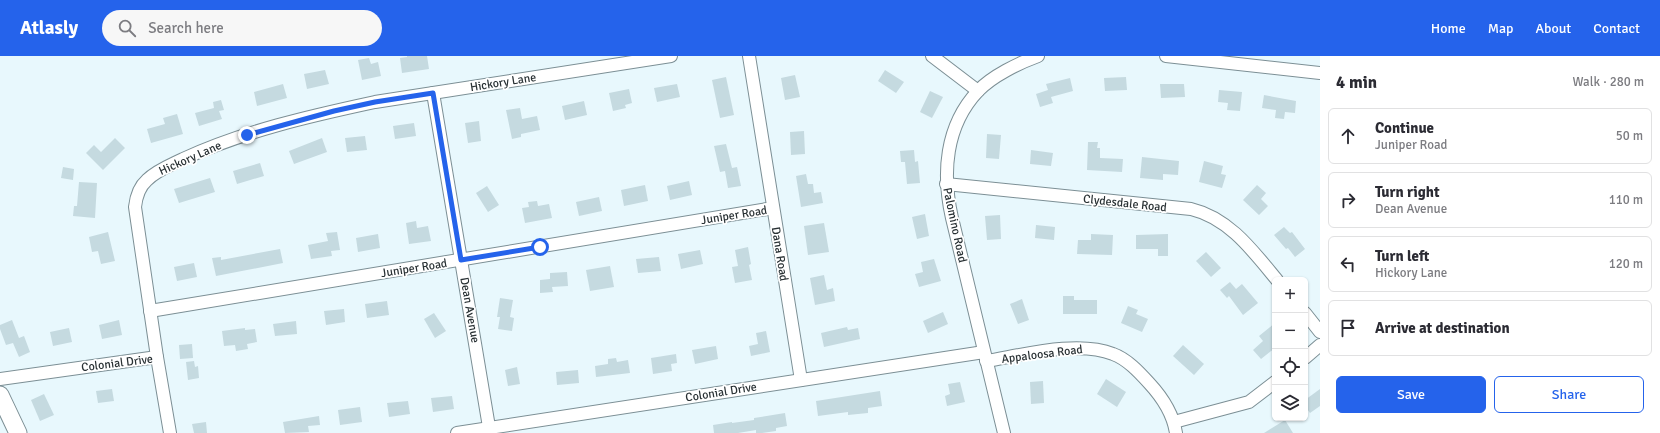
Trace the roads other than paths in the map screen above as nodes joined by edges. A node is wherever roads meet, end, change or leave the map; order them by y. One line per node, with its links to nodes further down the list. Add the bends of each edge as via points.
1 (671, 56): 8 (street, Hickory Lane)
2 (749, 56): 10 (street, Dana Road)
3 (932, 56): 7 (street)
4 (1038, 56): 7 (street, Palomino Road, via 1005,72)
5 (1166, 56): 6 (street)
6 (1320, 73)
7 (978, 91): 9 (street, Palomino Road, via 963,112 952,135)
8 (433, 93): 11 (street, Dean Avenue); 13 (street, Hickory Lane, via 375,102 294,121 197,153 154,174 140,189 135,207)
9 (946, 184): 12 (street, Clydesdale Road, via 1204,212 1236,234); 18 (street, Palomino Road)
10 (773, 208): 11 (street, Juniper Road); 21 (street, Dana Road)
11 (461, 260): 13 (street, Juniper Road); 25 (street, Dean Avenue)
12 (1274, 277)
13 (150, 311): 19 (street, Hickory Lane)
14 (1308, 318): 15 (street)
15 (1320, 332)
16 (1320, 345): 17 (street)
17 (1308, 355)
18 (985, 356): 21 (street, Colonial Drive); 24 (street, Appaloosa Road, via 1067,348 1100,350 1114,354 1134,368 1156,390); 29 (street, Palomino Road)
19 (158, 357): 20 (street, Colonial Drive); 27 (street, Colonial Drive)
20 (0, 379)
21 (801, 380): 25 (street, Colonial Drive)
22 (1272, 384): 24 (street, via 1249,402)
23 (0, 395): 26 (street)
24 (1175, 427)
25 (490, 431): 28 (street, Colonial Drive)
26 (18, 433)
27 (170, 433)
28 (457, 433)
29 (1004, 433)

